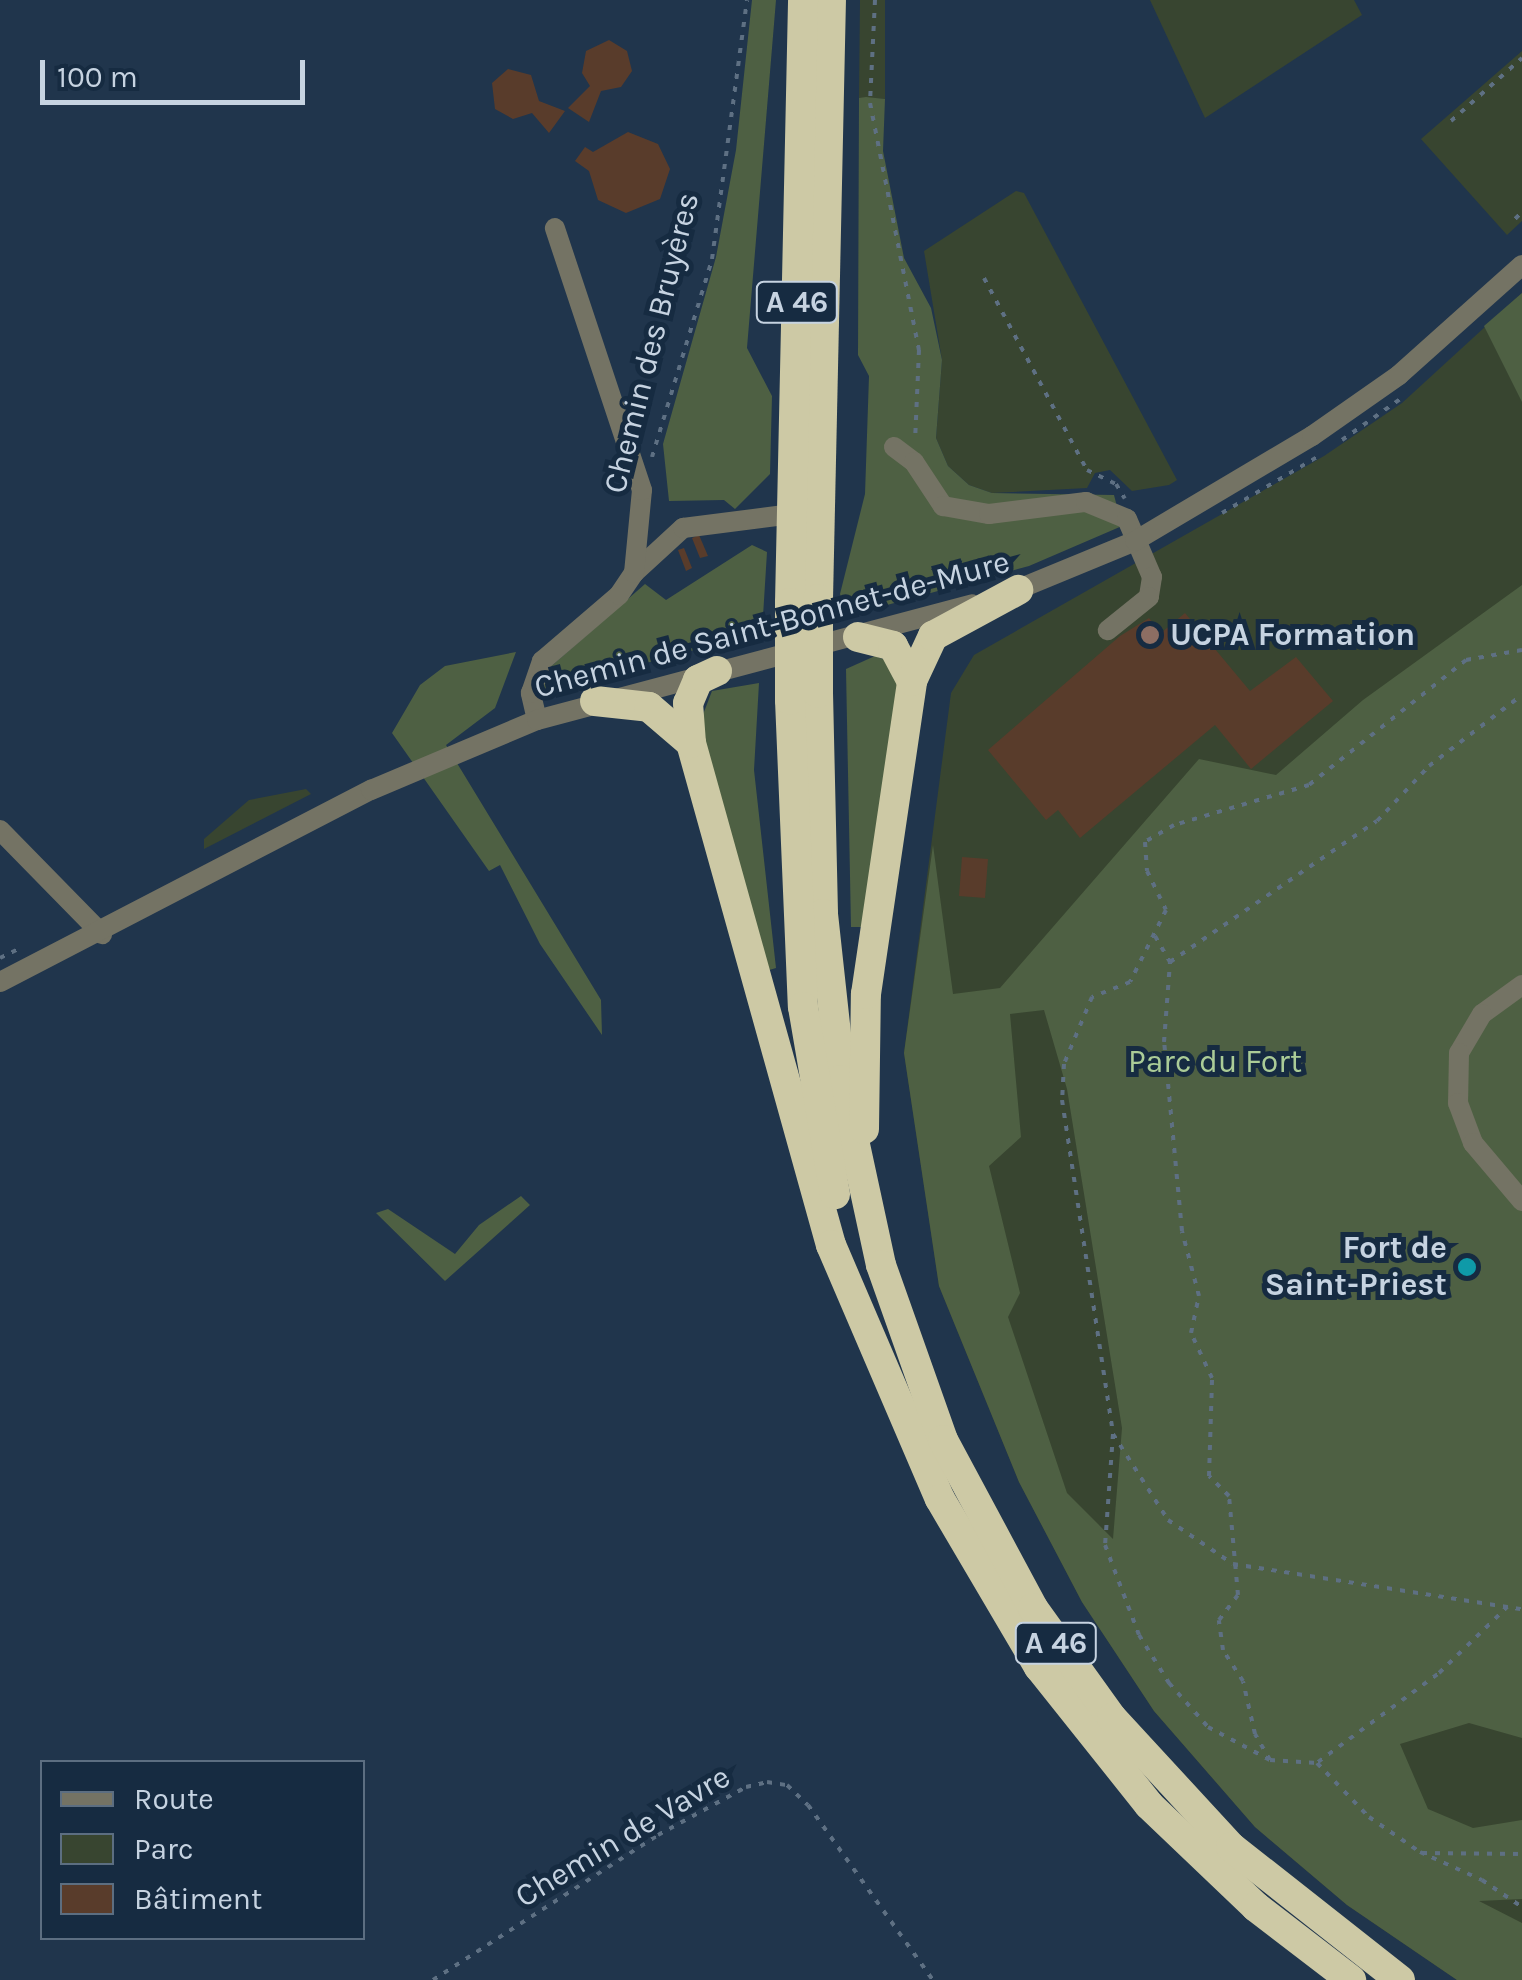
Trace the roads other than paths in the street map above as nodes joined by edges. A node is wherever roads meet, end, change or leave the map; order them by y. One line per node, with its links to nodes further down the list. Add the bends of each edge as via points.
1 (804, 0): 6 (highway, A 46)
2 (831, 0): 10 (highway, A 46)
3 (555, 228): 8 (street, Chemin des Bruyères, via 642,490)
4 (1522, 265): 7 (street, Chemin de Saint-Bonnet-de-Mure, via 1353,409)
5 (894, 447): 7 (street, via 914,462 944,506 966,512 1086,502 1127,519)
6 (792, 514): 8 (street, via 684,528); 10 (highway, A 46)
7 (1135, 541): 9 (street, Chemin de Saint-Bonnet-de-Mure); 11 (street, via 1152,577 1149,597)
8 (634, 573): 17 (street, via 619,595 542,661 531,694)
9 (1018, 590): 12 (street, Chemin de Saint-Bonnet-de-Mure); 14 (highway, via 933,636)
10 (804, 601): 15 (highway, A 46, bridge)
11 (1108, 630)
12 (858, 638): 13 (street, Chemin de Saint-Bonnet-de-Mure); 14 (highway, via 893,646)
13 (717, 671): 16 (street, Chemin de Saint-Bonnet-de-Mure); 18 (highway, via 698,680 688,703)
14 (912, 680): 23 (highway, via 866,994)
15 (804, 696): 23 (highway, A 46, via 829,986); 25 (highway, A 46, via 795,917 815,1090 856,1281)
16 (596, 701): 17 (street, Chemin de Saint-Bonnet-de-Mure); 18 (highway, via 649,707)
17 (538, 720): 20 (street, Chemin de Saint-Bonnet-de-Mure, via 371,790)
18 (690, 743): 25 (highway, via 831,1246)
19 (0, 830): 20 (street)
20 (102, 934): 21 (street, Chemin de Saint-Bonnet-de-Mure)
21 (0, 982)
22 (1522, 985): 24 (street, via 1482,1014 1458,1053 1458,1104 1473,1143)
23 (866, 1201): 27 (highway, A 46, via 901,1329 942,1440 1003,1558 1065,1656 1170,1786 1230,1846)
24 (1522, 1201)
25 (911, 1436): 26 (highway, A 46, via 997,1602 1100,1746 1209,1866)
26 (1351, 1980)
27 (1400, 1980)

